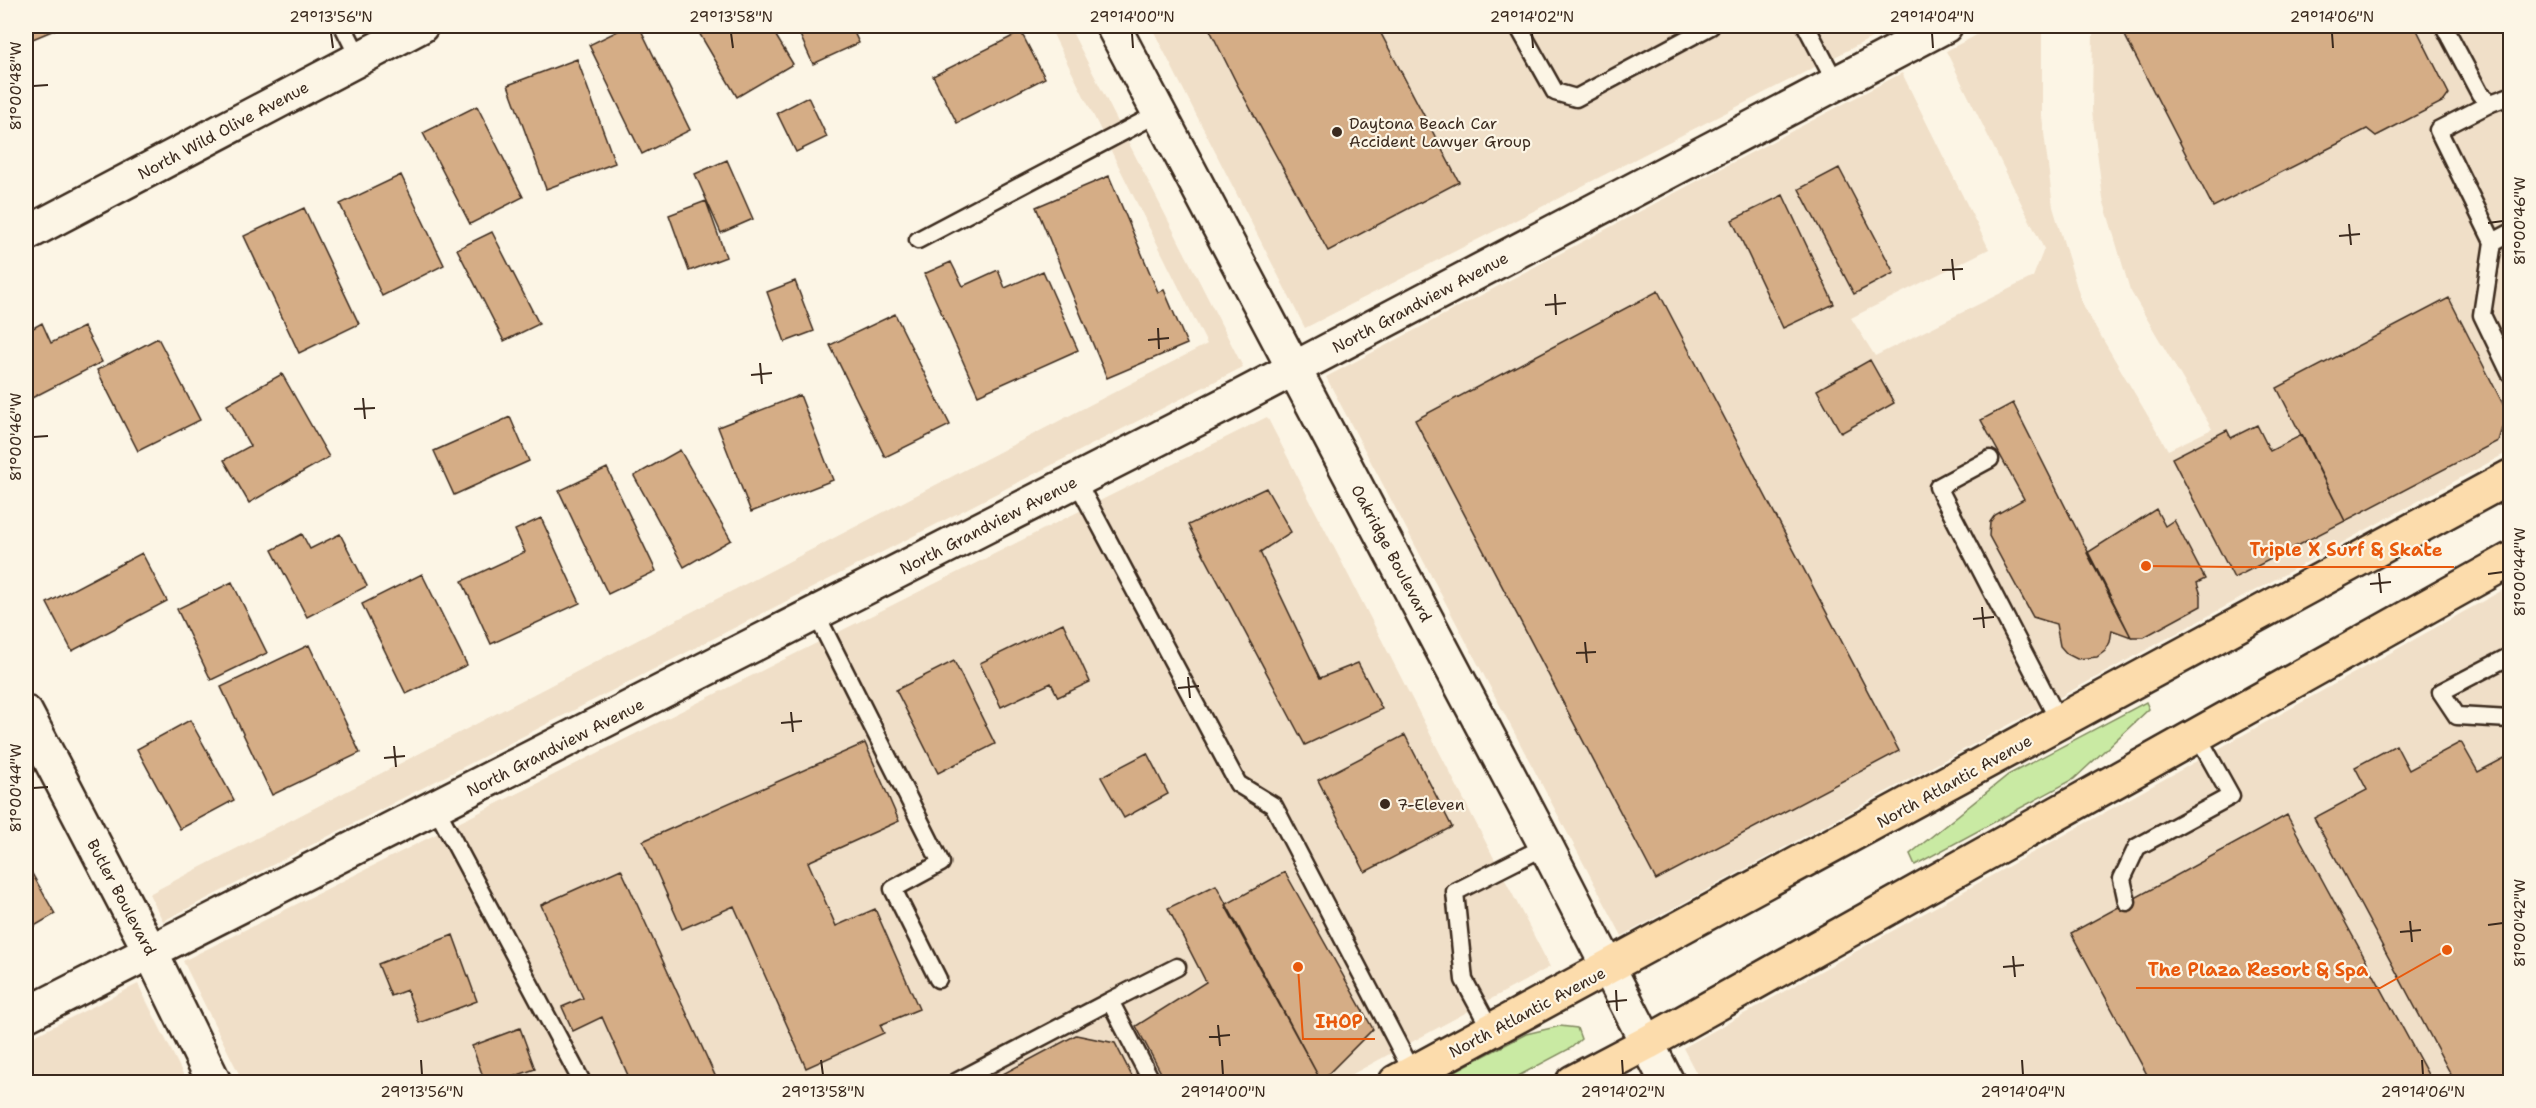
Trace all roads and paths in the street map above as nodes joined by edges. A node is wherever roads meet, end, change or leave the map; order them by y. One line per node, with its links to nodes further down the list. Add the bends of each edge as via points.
1 (343, 26): 9 (lane)
2 (421, 26): 9 (street, North Wild Olive Avenue)
3 (1113, 26): 13 (street, Oakridge Boulevard)
4 (1518, 26): 5 (lane, via 1555,92 1576,98)
5 (1711, 26)
6 (1806, 26): 10 (lane)
7 (1945, 26): 10 (street, North Grandview Avenue)
8 (2444, 26): 12 (lane, via 2480,94)
9 (359, 58): 15 (street, North Wild Olive Avenue)
10 (1836, 83): 18 (street, North Grandview Avenue)
11 (2511, 96): 12 (lane)
12 (2491, 103): 17 (lane, via 2438,130)
13 (1159, 112): 16 (lane); 18 (street, Oakridge Boulevard)
14 (2511, 233): 17 (lane)
15 (26, 234)
16 (918, 240)
17 (2493, 242): 19 (lane, via 2482,315)
18 (1294, 369): 22 (street, North Grandview Avenue); 31 (street, Oakridge Boulevard)
19 (2511, 373)
20 (1990, 459): 28 (lane, via 1938,487)
21 (2511, 477): 28 (main road, North Atlantic Avenue)
22 (1076, 480): 24 (street, North Grandview Avenue); 41 (lane, via 1238,784 1274,806)
23 (2511, 560): 29 (main road)
24 (816, 614): 30 (street, North Grandview Avenue); 36 (lane, via 941,863 893,889)
25 (2511, 656): 27 (lane, via 2441,692 2457,716)
26 (26, 713): 33 (street, Butler Boulevard)
27 (2511, 719)
28 (2060, 723): 35 (main road, North Atlantic Avenue)
29 (2197, 735): 32 (lane, via 2234,801 2137,847 2122,879); 40 (main road)
30 (436, 808): 33 (street, North Grandview Avenue); 43 (lane)
31 (1546, 846): 35 (street, Oakridge Boulevard); 39 (lane, via 1455,892 1464,980)
32 (2127, 902)
33 (151, 953): 38 (street, North Grandview Avenue); 42 (street, Butler Boulevard)
34 (1177, 967): 37 (lane)
35 (1607, 969): 39 (main road, North Atlantic Avenue); 40 (street, Oakridge Boulevard)
36 (938, 979)
37 (1110, 1001): 44 (lane); 45 (lane)
38 (26, 1015)
39 (1492, 1032): 41 (main road, North Atlantic Avenue)
40 (1647, 1043): 46 (main road); 47 (street, Oakridge Boulevard)
41 (1405, 1078)
42 (214, 1083)
43 (582, 1083)
44 (956, 1083)
45 (1152, 1083)
46 (1573, 1083)
47 (1667, 1083)

